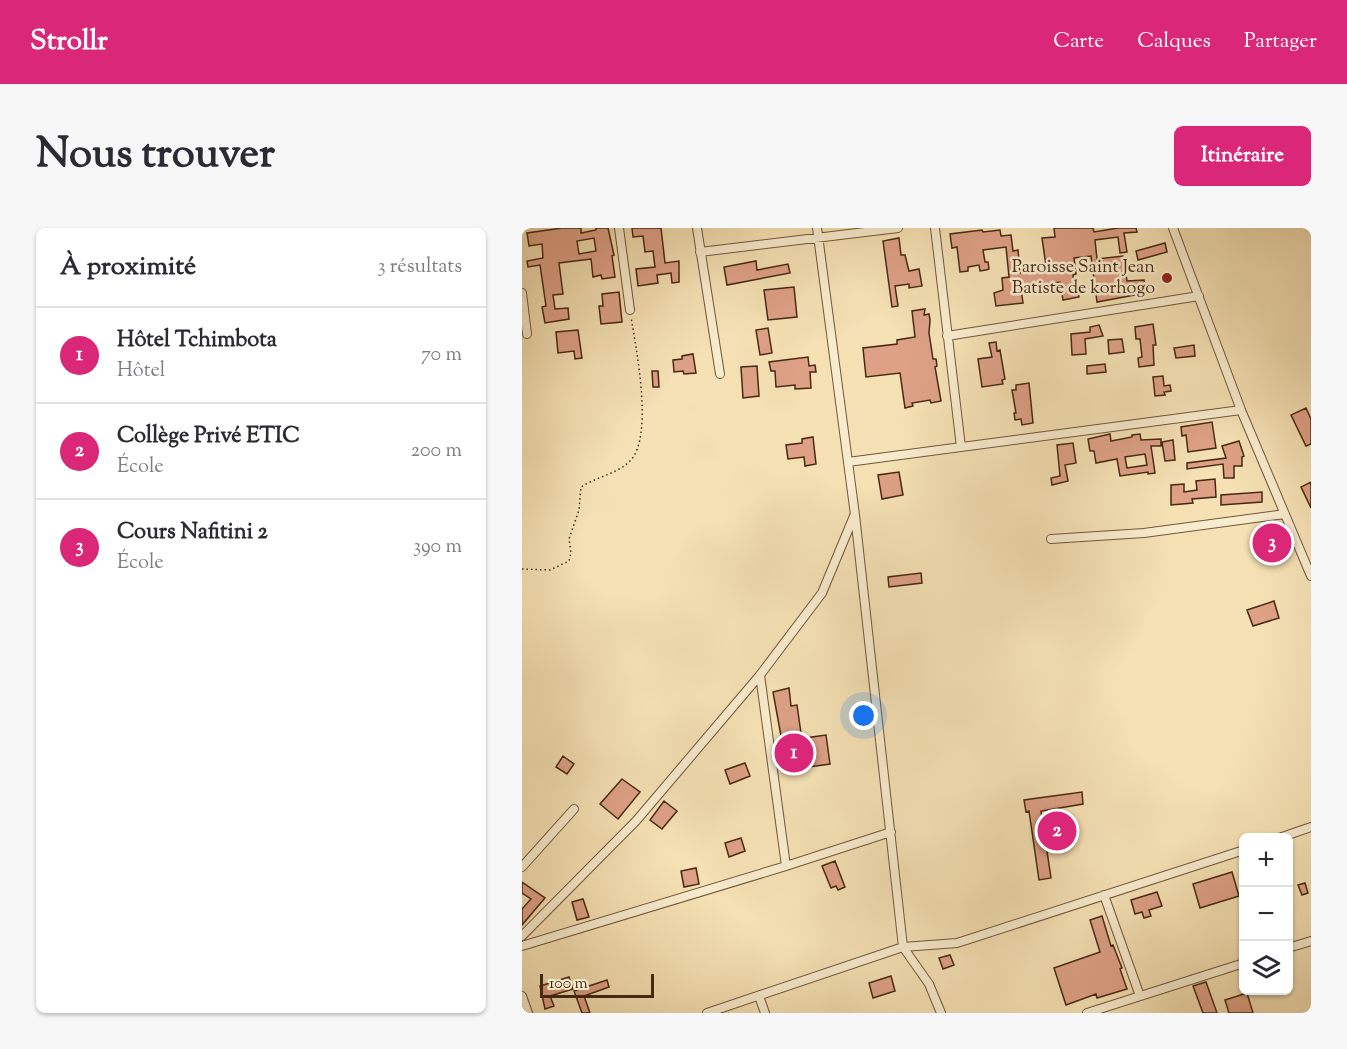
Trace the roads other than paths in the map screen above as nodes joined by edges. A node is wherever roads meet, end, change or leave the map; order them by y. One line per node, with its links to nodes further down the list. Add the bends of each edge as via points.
1 (619, 228): 11 (street)
2 (697, 228): 8 (street)
3 (817, 228): 7 (street)
4 (898, 228): 7 (street)
5 (935, 228): 13 (street)
6 (1173, 228): 10 (street)
7 (819, 238): 8 (street); 17 (street)
8 (700, 252): 14 (street)
9 (522, 293): 12 (street)
10 (1199, 296): 13 (street); 15 (street)
11 (630, 310)
12 (527, 334)
13 (947, 336): 16 (street)
14 (720, 374)
15 (1241, 410): 16 (street); 18 (street)
16 (961, 447): 17 (street)
17 (848, 462): 19 (street)
18 (1285, 514): 20 (street, via 1144,533); 21 (street)
19 (855, 515): 22 (street, via 822,593); 25 (street)
20 (1051, 539)
21 (1311, 576)
22 (760, 675): 28 (street); 31 (street, via 636,821)
23 (574, 809): 29 (street)
24 (1311, 827): 26 (street)
25 (891, 832): 28 (street); 35 (street)
26 (1292, 833)
27 (1239, 852): 30 (street)
28 (786, 866): 33 (street)
29 (522, 867)
30 (1104, 895): 35 (street, via 957,943); 39 (street)
31 (522, 936)
32 (1311, 940): 34 (street)
33 (522, 946)
34 (1293, 946)
35 (903, 947): 38 (street); 43 (street, via 929,984)
36 (1239, 965): 39 (street)
37 (522, 996): 40 (street)
38 (759, 996): 41 (street); 42 (street)
39 (1140, 996): 44 (street)
40 (528, 1013)
41 (707, 1013)
42 (765, 1013)
43 (941, 1013)
44 (1087, 1013)

